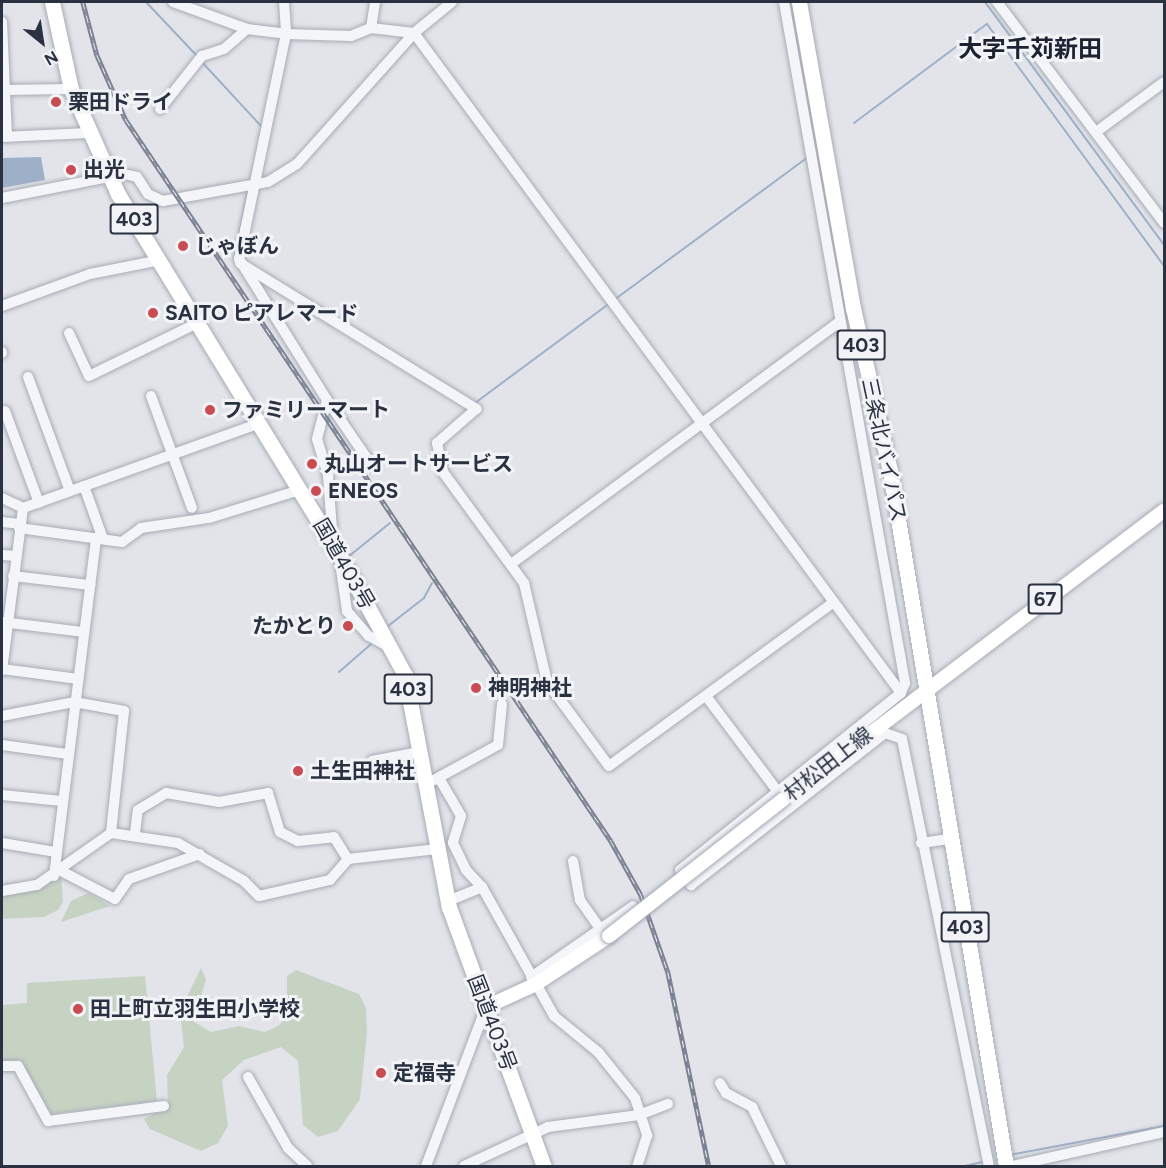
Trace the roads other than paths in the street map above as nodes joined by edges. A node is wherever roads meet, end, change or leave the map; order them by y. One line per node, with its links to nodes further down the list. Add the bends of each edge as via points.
1 (52, 2): 15 (highway, 国道403号 / 403)
2 (173, 2): 11 (street)
3 (284, 2): 13 (street)
4 (375, 2): 10 (street)
5 (452, 2): 12 (street)
6 (784, 2): 29 (street, via 816,157)
7 (799, 2): 61 (highway, 三条北バイパス / 403)
8 (997, 2): 18 (street)
9 (2, 22): 16 (street)
10 (371, 28): 12 (street); 13 (street, via 351,36)
11 (248, 29): 13 (street); 17 (street, via 224,49 202,56)
12 (414, 33): 22 (street, via 297,164); 35 (street)
13 (286, 34): 22 (street)
14 (1164, 82): 18 (street)
15 (71, 89): 16 (street); 19 (highway, 国道403号 / 403)
16 (4, 90): 20 (street)
17 (159, 109)
18 (1096, 132): 24 (street)
19 (89, 133): 20 (street); 21 (highway, 国道403号 / 403)
20 (4, 137)
21 (109, 177): 22 (street, via 132,174 148,194 163,201); 23 (street); 25 (highway, 国道403号 / 403)
22 (254, 186): 26 (street)
23 (2, 198)
24 (1164, 223)
25 (161, 260): 27 (street, via 90,274); 28 (highway, 国道403号 / 403)
26 (240, 263): 33 (street); 53 (street, via 476,409 437,443 436,452 443,472)
27 (2, 306)
28 (199, 321): 30 (street, via 89,376); 36 (highway, 国道403号 / 403)
29 (839, 322): 35 (street); 62 (street, via 904,683)
30 (69, 333)
31 (28, 377): 41 (street)
32 (151, 396): 37 (street)
33 (327, 400): 38 (street); 50 (street, via 317,439 328,476)
34 (5, 411): 43 (street)
35 (701, 422): 53 (street); 56 (street)
36 (260, 423): 37 (street); 40 (highway, 国道403号 / 403)
37 (173, 454): 39 (street); 45 (street)
38 (373, 467)
39 (84, 486): 41 (street); 49 (street)
40 (300, 490): 49 (street, via 209,518 141,528 122,542); 50 (highway, 国道403号 / 403)
41 (70, 491): 43 (street)
42 (2, 498): 44 (street)
43 (39, 503): 44 (street)
44 (22, 508): 48 (street)
45 (192, 508)
46 (1164, 511): 61 (main road, 村松田上線 / 67)
47 (2, 522): 48 (street)
48 (20, 526): 49 (street); 52 (street)
49 (99, 538): 55 (street)
50 (336, 550): 68 (highway, 国道403号 / 403, via 405,675)
51 (2, 555): 52 (street)
52 (16, 556): 54 (street)
53 (512, 564): 63 (street, via 531,602 531,628 547,682 609,766)
54 (13, 576): 55 (street); 57 (street)
55 (90, 585): 58 (street)
56 (834, 602): 62 (street); 63 (street)
57 (4, 622): 58 (street); 59 (street)
58 (84, 632): 60 (street)
59 (2, 670): 60 (street)
60 (78, 679): 64 (street)
61 (927, 687): 73 (main road, 村松田上線 / 67); 77 (highway, 403)
62 (901, 693): 73 (street)
63 (706, 696): 73 (street)
64 (74, 702): 66 (street); 69 (street); 75 (street, via 124,711)
65 (502, 704): 71 (street, via 498,745)
66 (2, 716)
67 (2, 745): 69 (street)
68 (419, 752): 70 (street); 71 (highway, 国道403号 / 403)
69 (68, 754): 74 (street)
70 (372, 761)
71 (433, 781): 80 (highway, 国道403号 / 403); 86 (street, via 461,816 453,843 466,870)
72 (2, 795): 74 (street)
73 (781, 796): 79 (street, via 680,870 691,885 885,732 902,739 905,748); 90 (main road, 村松田上線 / 67, bridge)
74 (62, 801): 81 (street)
75 (111, 833): 76 (street); 85 (street)
76 (135, 833): 82 (street); 83 (street, via 138,810 166,793 219,802 268,793 280,832 298,841 334,837)
77 (951, 839): 79 (street); 108 (highway, 403)
78 (2, 843): 81 (street)
79 (921, 843): 107 (street)
80 (437, 849): 83 (street); 88 (highway, 国道403号 / 403)
81 (56, 852): 85 (street)
82 (200, 854): 83 (street, via 259,896 330,880); 85 (street, via 140,873 115,899)
83 (348, 859)
84 (573, 861): 90 (street, via 580,900)
85 (58, 874): 87 (street, via 36,885)
86 (482, 887): 88 (street); 91 (street)
87 (2, 891)
88 (448, 901): 92 (highway, 国道403号 / 403)
89 (633, 906): 90 (street)
90 (605, 933): 91 (main road, 村松田上線 / 67)
91 (533, 980): 92 (main road, 村松田上線 / 67); 98 (street, via 554,1016 588,1042 630,1088)
92 (486, 1007): 99 (highway, 国道403号 / 403); 102 (street)
93 (2, 1066): 97 (street, via 18,1066 48,1120)
94 (248, 1077): 101 (street, via 288,1148)
95 (720, 1083): 106 (street, via 726,1093 752,1107)
96 (668, 1104): 98 (street)
97 (164, 1106)
98 (639, 1115): 99 (street); 105 (street, via 647,1136)
99 (532, 1132): 103 (street); 104 (highway, 国道403号 / 403)
100 (1164, 1132): 109 (street)
101 (307, 1167)
102 (426, 1167)
103 (464, 1167)
104 (544, 1167)
105 (637, 1167)
106 (781, 1167)
107 (989, 1167)
108 (1006, 1167)
109 (1012, 1167)

